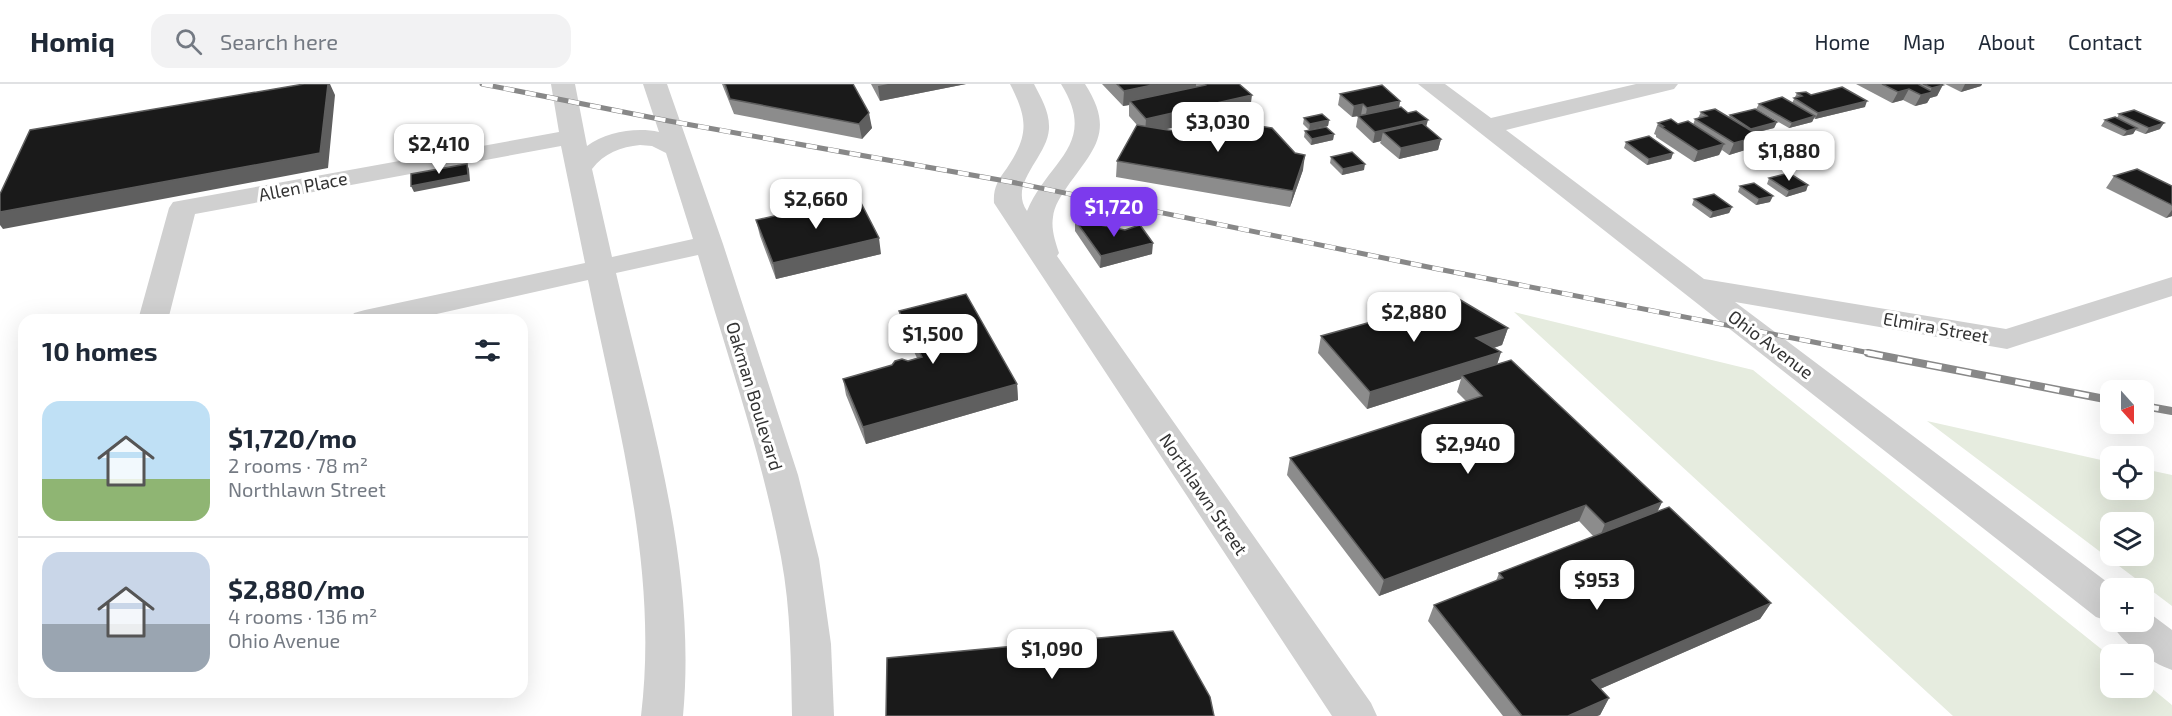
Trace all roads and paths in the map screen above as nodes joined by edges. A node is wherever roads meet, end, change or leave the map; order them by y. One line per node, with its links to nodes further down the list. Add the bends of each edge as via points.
1 (563, 84): 9 (street)
2 (656, 84): 8 (street, Oakman Boulevard)
3 (1022, 84): 10 (street, Northlawn Street, via 1038,117)
4 (1073, 84): 11 (street, Northlawn Street, via 1088,111 1089,121 1084,146)
5 (1430, 84): 7 (street, Ohio Avenue)
6 (1666, 84): 7 (street)
7 (1486, 127): 15 (street, Ohio Avenue)
8 (678, 150): 9 (street, via 663,140 638,138 600,148 584,160); 12 (street, Oakman Boulevard)
9 (576, 152): 13 (street); 17 (street, Allen Place, via 183,208)
10 (1031, 153): 11 (street); 14 (street, Northlawn Street, via 1007,189 1006,197)
11 (1075, 159): 14 (street, Northlawn Street, via 1041,208 1039,230)
12 (708, 244): 13 (street); 23 (street, Oakman Boulevard, via 780,475 800,559 811,644)
13 (602, 268): 18 (street); 22 (street, via 664,578 667,631)
14 (1052, 271): 24 (street, Northlawn Street)
15 (1695, 286): 16 (street, Elmira Street, via 2007,339); 19 (street, Ohio Avenue)
16 (2172, 286)
17 (155, 314)
18 (392, 314)
19 (2100, 598)
20 (2144, 632): 21 (street)
21 (2172, 653)
22 (662, 716)
23 (813, 716)
24 (1356, 716)

